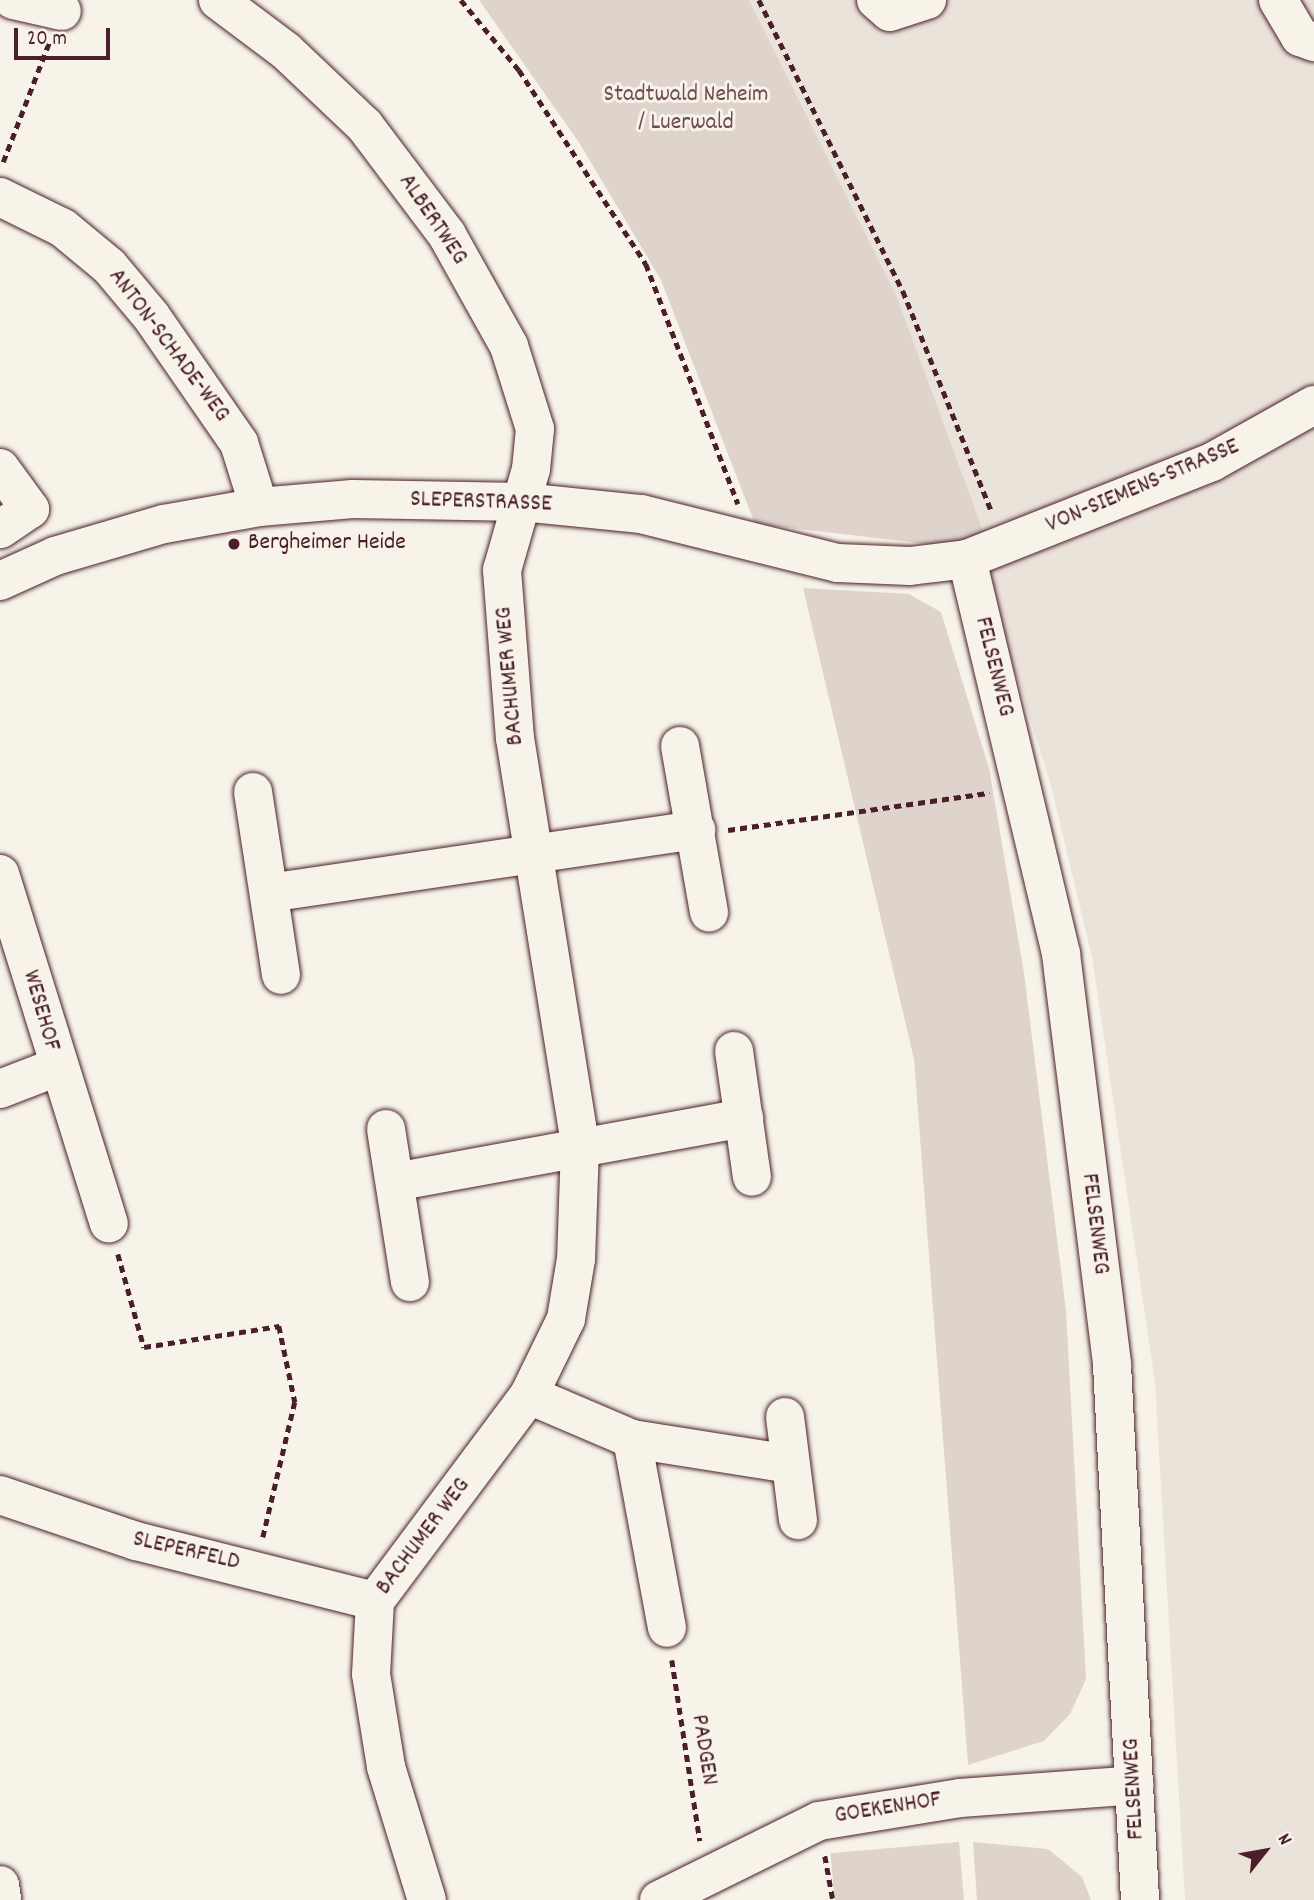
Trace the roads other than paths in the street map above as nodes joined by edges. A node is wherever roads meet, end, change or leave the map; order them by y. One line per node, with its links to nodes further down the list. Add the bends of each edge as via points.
1 (13, 0): 6 (street)
2 (218, 0): 11 (street, ALBERTWEG, via 286,51 365,126 447,235 509,346 524,385 535,429)
3 (876, 0): 4 (street, via 890,12)
4 (927, 0)
5 (1278, 0): 7 (street, via 1300,37)
6 (61, 11)
7 (1314, 42)
8 (0, 197): 12 (street, ANTON-SCHADE-WEG, via 63,228 109,266 151,316 239,443)
9 (1314, 405): 14 (street, VON-SIEMENS-STRASSE, via 1212,462)
10 (0, 468): 13 (street, via 30,509)
11 (522, 502): 12 (street, SLEPERSTRASSE, via 353,499); 14 (street, SLEPERSTRASSE, via 641,514 838,563 910,566); 19 (street, BACHUMER WEG, via 502,570 515,738)
12 (259, 507): 15 (street, SLEPERSTRASSE, via 164,524 55,556)
13 (0, 529)
14 (967, 559): 42 (street, FELSENWEG, via 1060,954 1112,1365)
15 (4, 565)
16 (680, 746): 18 (street)
17 (253, 792): 21 (street)
18 (696, 832): 19 (street); 22 (street)
19 (536, 852): 21 (street); 29 (street, BACHUMER WEG)
20 (0, 874): 25 (street, WESEHOF)
21 (269, 893): 23 (street)
22 (709, 913)
23 (281, 975)
24 (734, 1051): 27 (street)
25 (57, 1067): 26 (street, WESEHOF); 32 (street, WESEHOF)
26 (0, 1089)
27 (744, 1118): 29 (street); 30 (street)
28 (386, 1129): 31 (street)
29 (580, 1146): 31 (street); 34 (street, BACHUMER WEG, via 576,1259 566,1319)
30 (752, 1177)
31 (395, 1182): 33 (street)
32 (109, 1223)
33 (410, 1282)
34 (528, 1395): 36 (street); 40 (street, BACHUMER WEG)
35 (785, 1417): 37 (street)
36 (632, 1439): 37 (street); 41 (street)
37 (790, 1464): 39 (street)
38 (0, 1495): 40 (street, SLEPERFELD, via 136,1541)
39 (799, 1520)
40 (374, 1601): 45 (street, BACHUMER WEG, via 371,1674 386,1767)
41 (667, 1628)
42 (1135, 1784): 46 (street, GOEKENHOF, via 960,1798 819,1821); 47 (street, FELSENWEG)
43 (0, 1885): 44 (street)
44 (2, 1900)
45 (427, 1900)
46 (659, 1900)
47 (1140, 1900)

